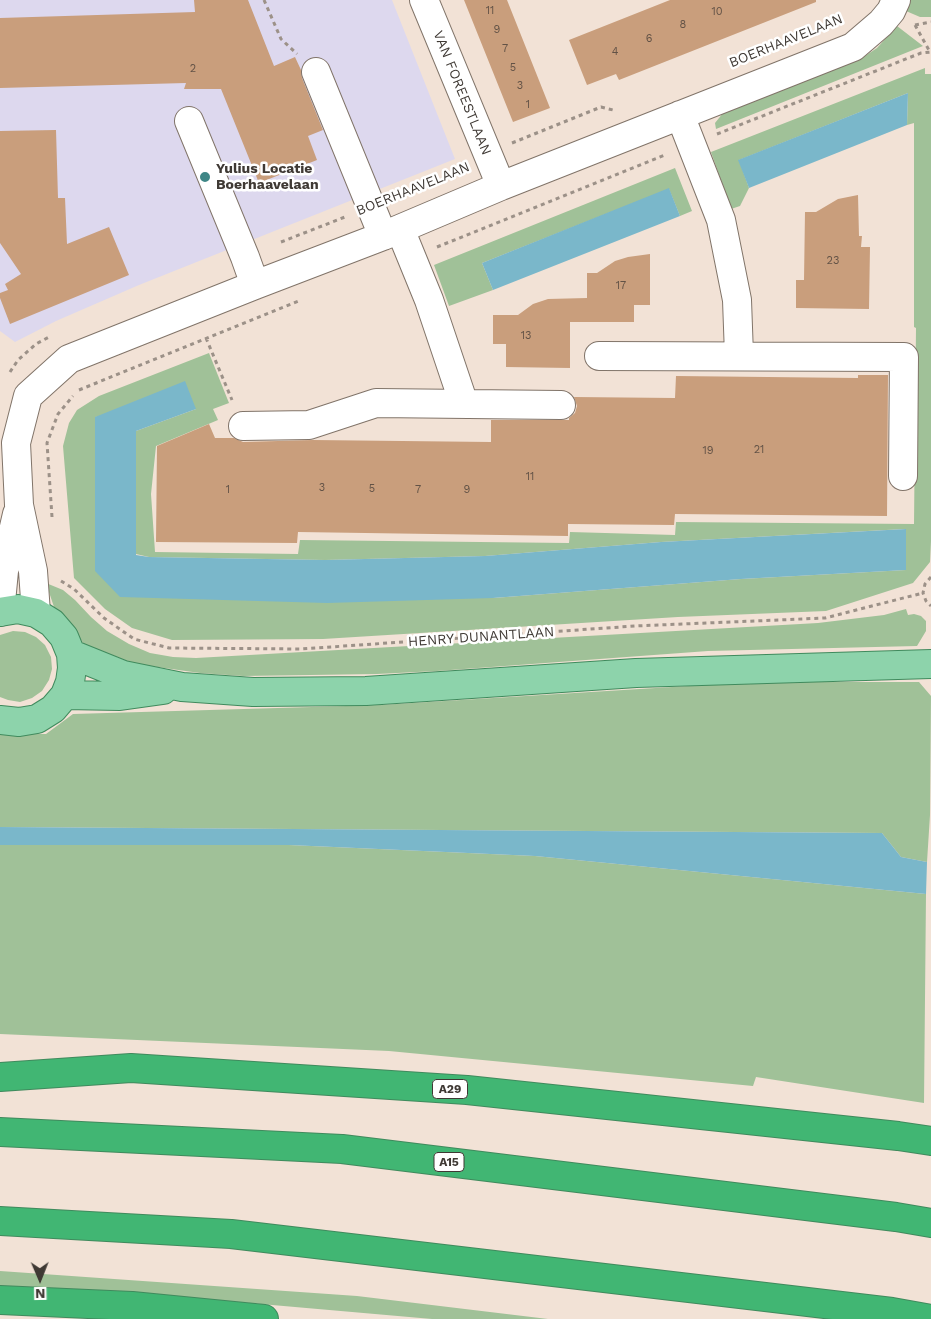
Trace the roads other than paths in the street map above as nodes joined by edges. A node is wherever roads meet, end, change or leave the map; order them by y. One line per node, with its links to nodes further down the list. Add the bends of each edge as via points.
1 (424, 0): 6 (street, VAN FOREESTLAAN)
2 (896, 0): 4 (street, via 881,23 853,47)
3 (316, 72): 7 (street, via 371,207)
4 (680, 115): 6 (street); 9 (street, via 721,220 737,300)
5 (189, 121): 8 (street)
6 (501, 186): 7 (street)
7 (391, 232): 8 (street); 11 (street, via 412,257)
8 (255, 285): 15 (street, via 69,359 28,396 16,443)
9 (739, 355): 10 (street); 14 (street, via 904,357)
10 (599, 356)
11 (464, 404): 12 (street); 13 (street, via 376,403 309,425)
12 (561, 405)
13 (243, 426)
14 (903, 476)
15 (9, 506): 16 (street); 17 (street, via 33,571)
16 (0, 612): 17 (main road, via 18,609)
17 (36, 613): 18 (main road, via 52,623 64,637)
18 (71, 654): 20 (main road, via 123,675); 21 (main road, via 70,682)
19 (925, 664): 20 (main road, via 636,673 366,691 253,692)
20 (182, 687): 21 (main road, via 120,696)
21 (64, 695): 22 (main road, via 53,709 37,719 19,722)
22 (0, 720)
23 (0, 1077): 25 (highway, A29, via 131,1068 467,1090)
24 (0, 1132): 27 (highway, A15, via 342,1149 896,1216)
25 (931, 1141)
26 (0, 1221): 30 (highway, via 231,1234)
27 (931, 1223)
28 (0, 1300): 29 (highway, via 132,1306)
29 (264, 1319)
30 (931, 1319)

